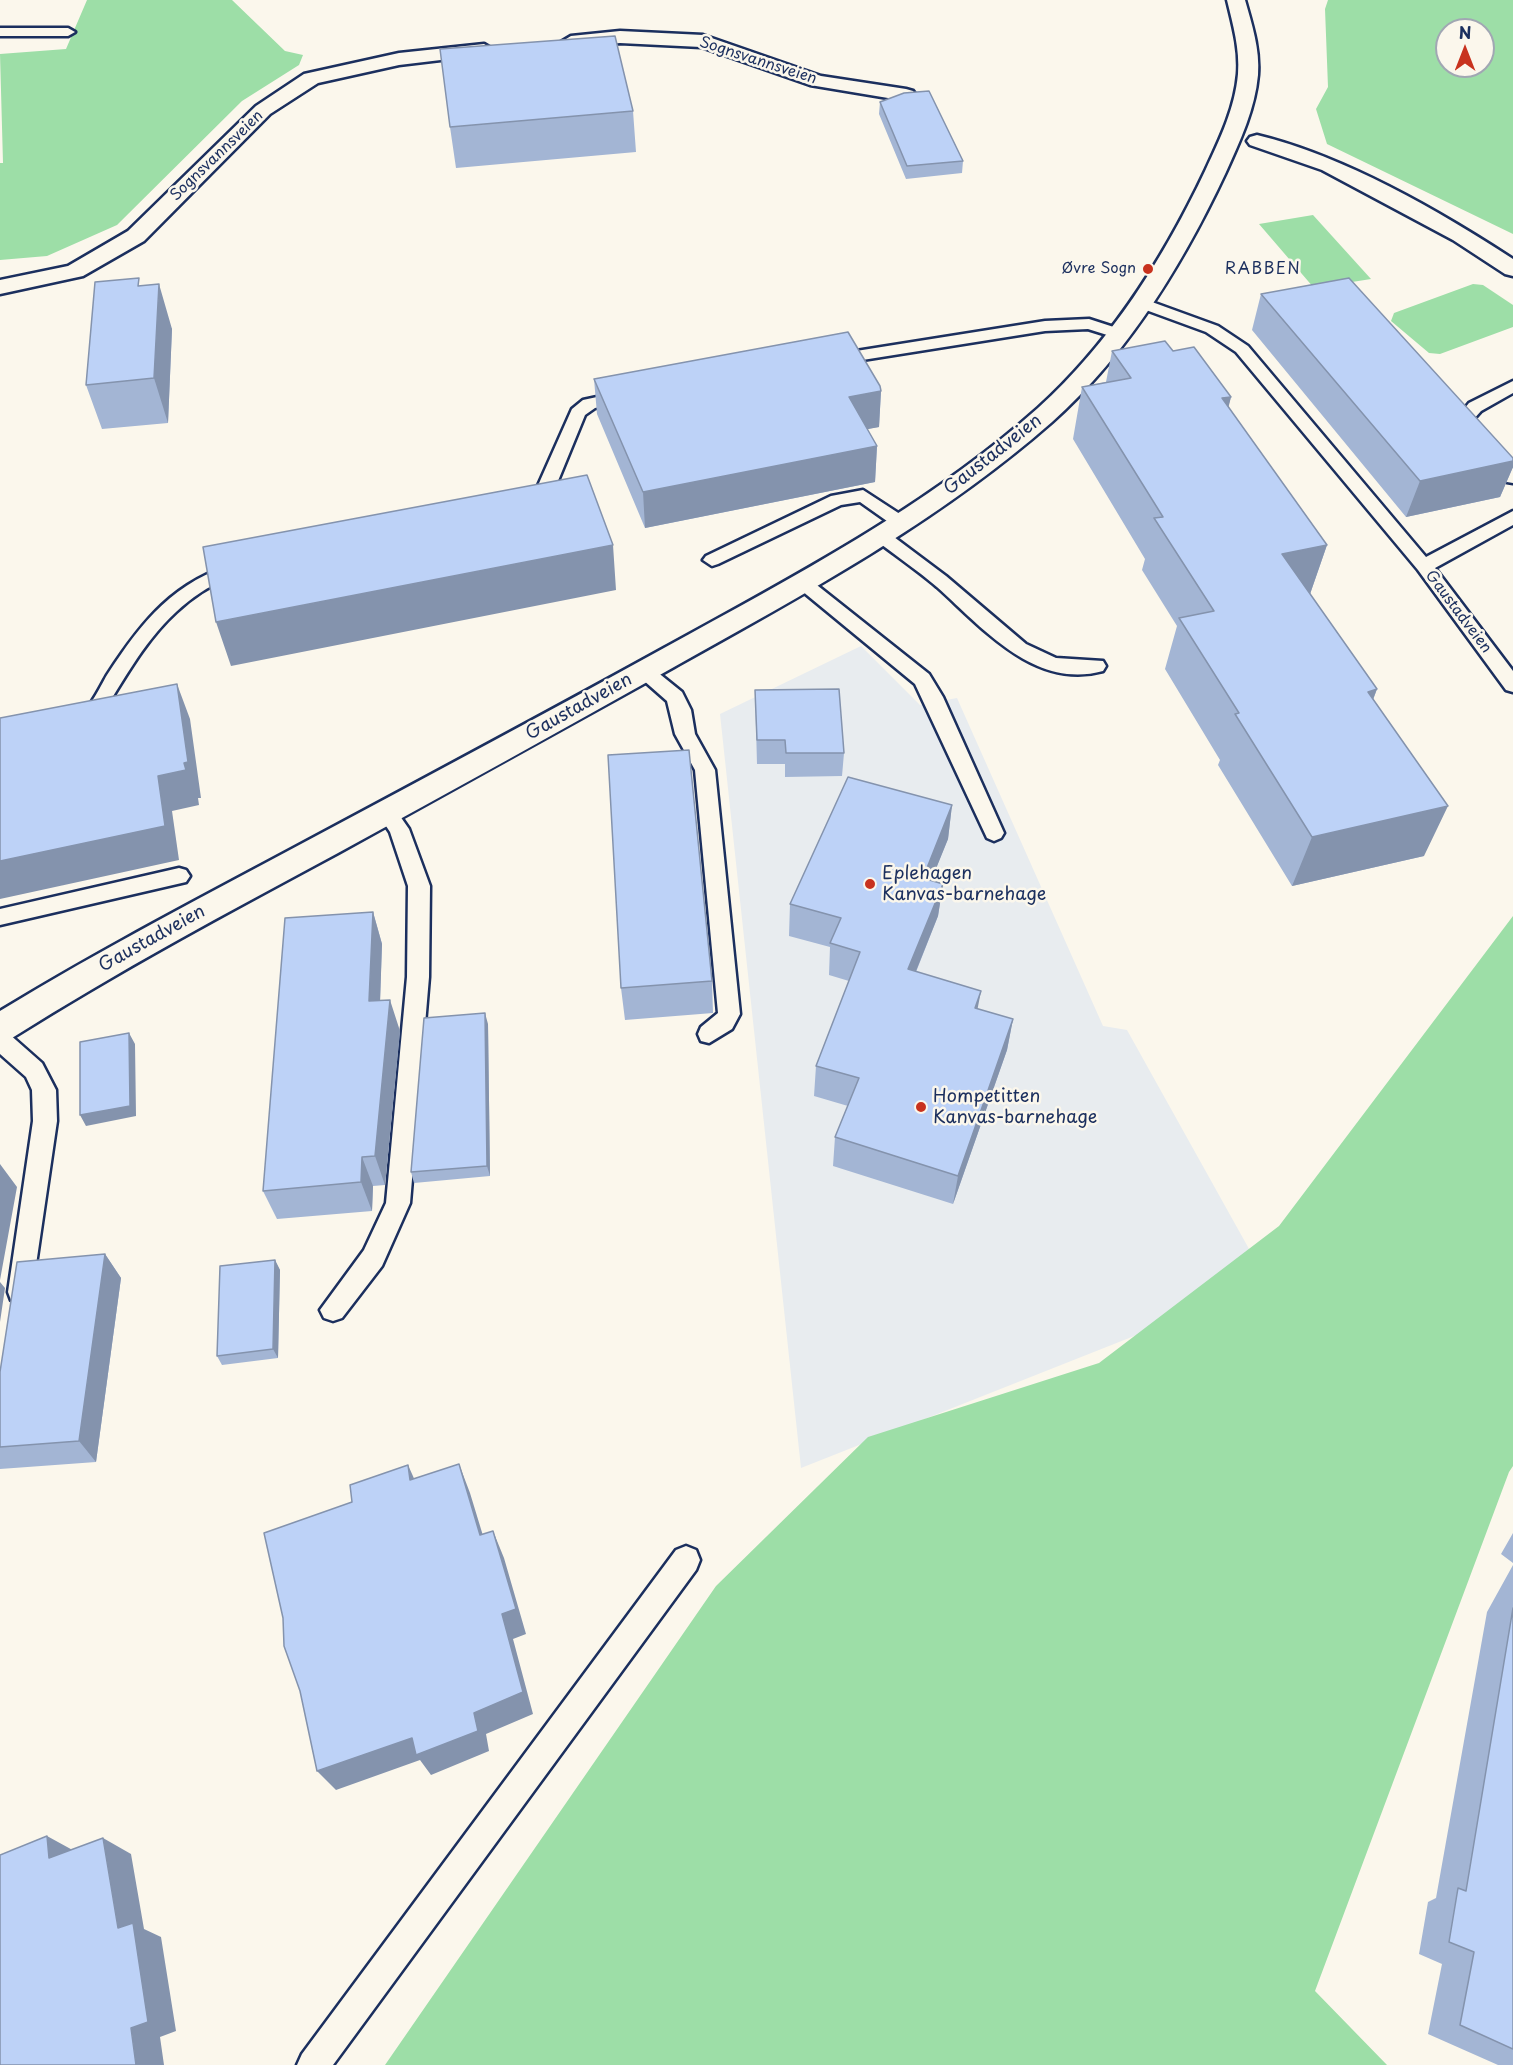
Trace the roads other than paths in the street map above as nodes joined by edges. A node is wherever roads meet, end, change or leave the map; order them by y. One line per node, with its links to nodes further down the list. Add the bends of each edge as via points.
1 (1236, 0): 10 (street, Gaustadveien, via 1246,32 1249,71 1239,116 1197,210)
2 (0, 32): 3 (lane)
3 (68, 32)
4 (550, 44): 6 (street, Sognsvannsveien, via 620,37 703,41 817,81)
5 (504, 48): 9 (street, Sognsvannsveien, via 399,59 311,78 263,110 136,236 75,271)
6 (906, 96)
7 (1257, 141): 8 (street, via 1329,166 1461,235)
8 (1513, 269)
9 (0, 287)
10 (1141, 303): 11 (street, Gaustadveien); 21 (lane, Gaustadveien, via 1212,329 1242,349)
11 (1120, 334): 12 (lane, via 1089,324 1045,326); 18 (street, Gaustadveien, via 1047,414 982,466)
12 (814, 363)
13 (1513, 386): 15 (lane, via 1475,407 1463,420 1478,444)
14 (641, 393): 16 (lane, via 589,404 578,413 544,493)
15 (1513, 478)
16 (516, 512)
17 (1513, 517): 21 (lane)
18 (890, 529): 19 (lane, via 864,496 837,500); 22 (street, Gaustadveien); 23 (lane, via 940,580 1026,653 1063,667)
19 (712, 560)
20 (256, 565): 26 (lane, via 200,583 180,596 152,626 88,720)
21 (1424, 566): 25 (lane, Gaustadveien)
22 (802, 582): 24 (street, Gaustadveien); 28 (lane, via 922,679)
23 (1096, 666)
24 (644, 672): 27 (street, Gaustadveien); 32 (lane, via 675,697 685,734 705,770 729,1014)
25 (1513, 685)
26 (66, 724)
27 (386, 812): 31 (street, Gaustadveien, via 106,964); 34 (lane, via 410,854 418,886 418,977 398,1203 372,1258)
28 (994, 833)
29 (179, 876): 30 (lane)
30 (0, 917)
31 (0, 1028)
32 (709, 1034)
33 (0, 1040): 35 (lane, via 34,1070 44,1090 45,1120)
34 (333, 1310)
35 (16, 1318)
36 (686, 1560): 37 (lane)
37 (312, 2065)

